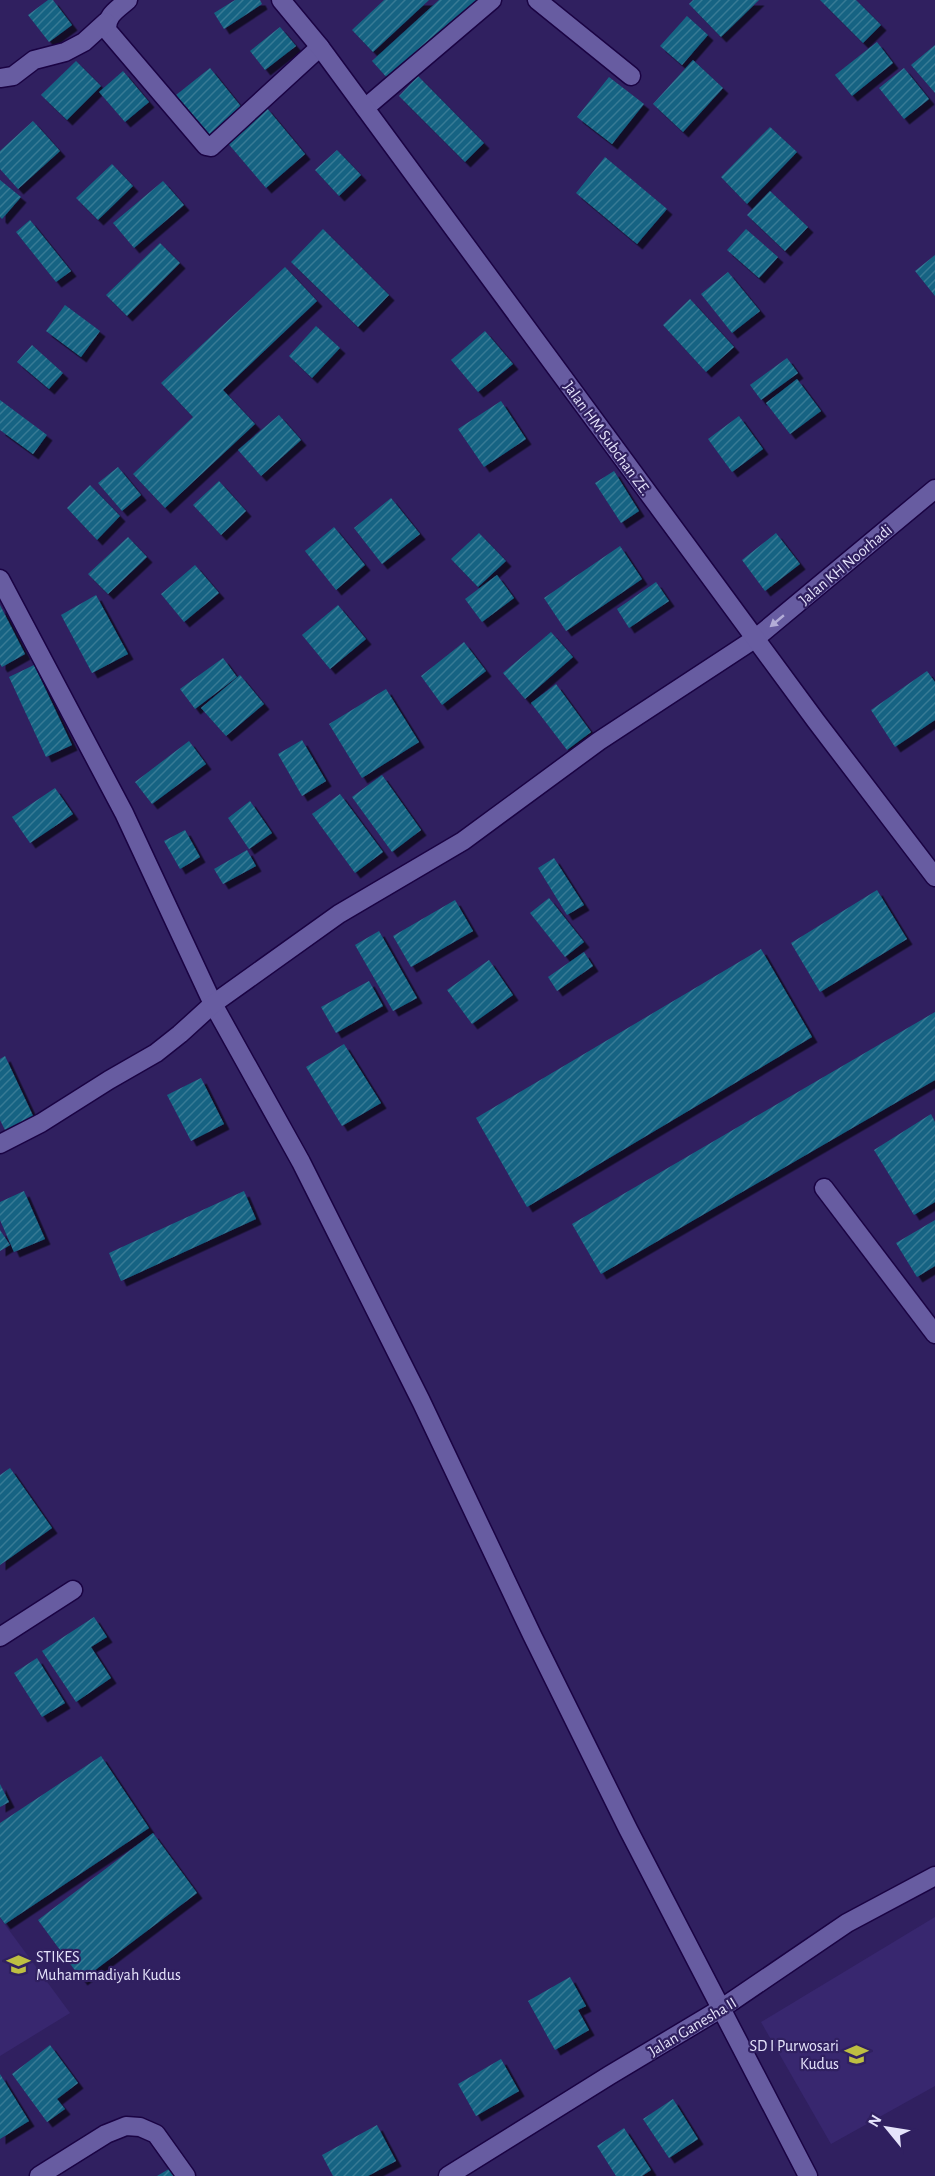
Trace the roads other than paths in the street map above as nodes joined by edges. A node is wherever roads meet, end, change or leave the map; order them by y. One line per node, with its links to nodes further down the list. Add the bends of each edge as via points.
1 (128, 0): 5 (street)
2 (281, 0): 6 (street, Jalan HM Subchan ZE.)
3 (492, 0): 9 (street)
4 (537, 0): 7 (street)
5 (106, 22): 6 (street, via 107,30 200,142 211,147); 8 (street, via 84,42 34,60 13,76)
6 (320, 47): 9 (street, Jalan HM Subchan ZE.)
7 (631, 76)
8 (0, 78)
9 (365, 108): 12 (street, Jalan HM Subchan ZE.)
10 (935, 489): 12 (street, Jalan KH Noorhadi, one-way to 12)
11 (0, 579): 14 (street, via 124,813)
12 (756, 638): 13 (street, Jalan HM Subchan ZE.); 14 (street, Jalan KH Noorhadi, via 598,741 463,841 339,914)
13 (935, 877)
14 (213, 1004): 15 (street, Jalan KH Noorhadi, via 156,1053 41,1123); 21 (street, via 301,1162 628,1829)
15 (0, 1143)
16 (824, 1188): 17 (street)
17 (935, 1334)
18 (73, 1590): 19 (street)
19 (0, 1637)
20 (935, 1876): 21 (street, Jalan Ganesha II, via 848,1923)
21 (722, 2008): 24 (street, Jalan Ganesha II); 25 (street)
22 (39, 2176): 23 (street, via 106,2134 126,2126 156,2134)
23 (186, 2176)
24 (448, 2176)
25 (808, 2176)

